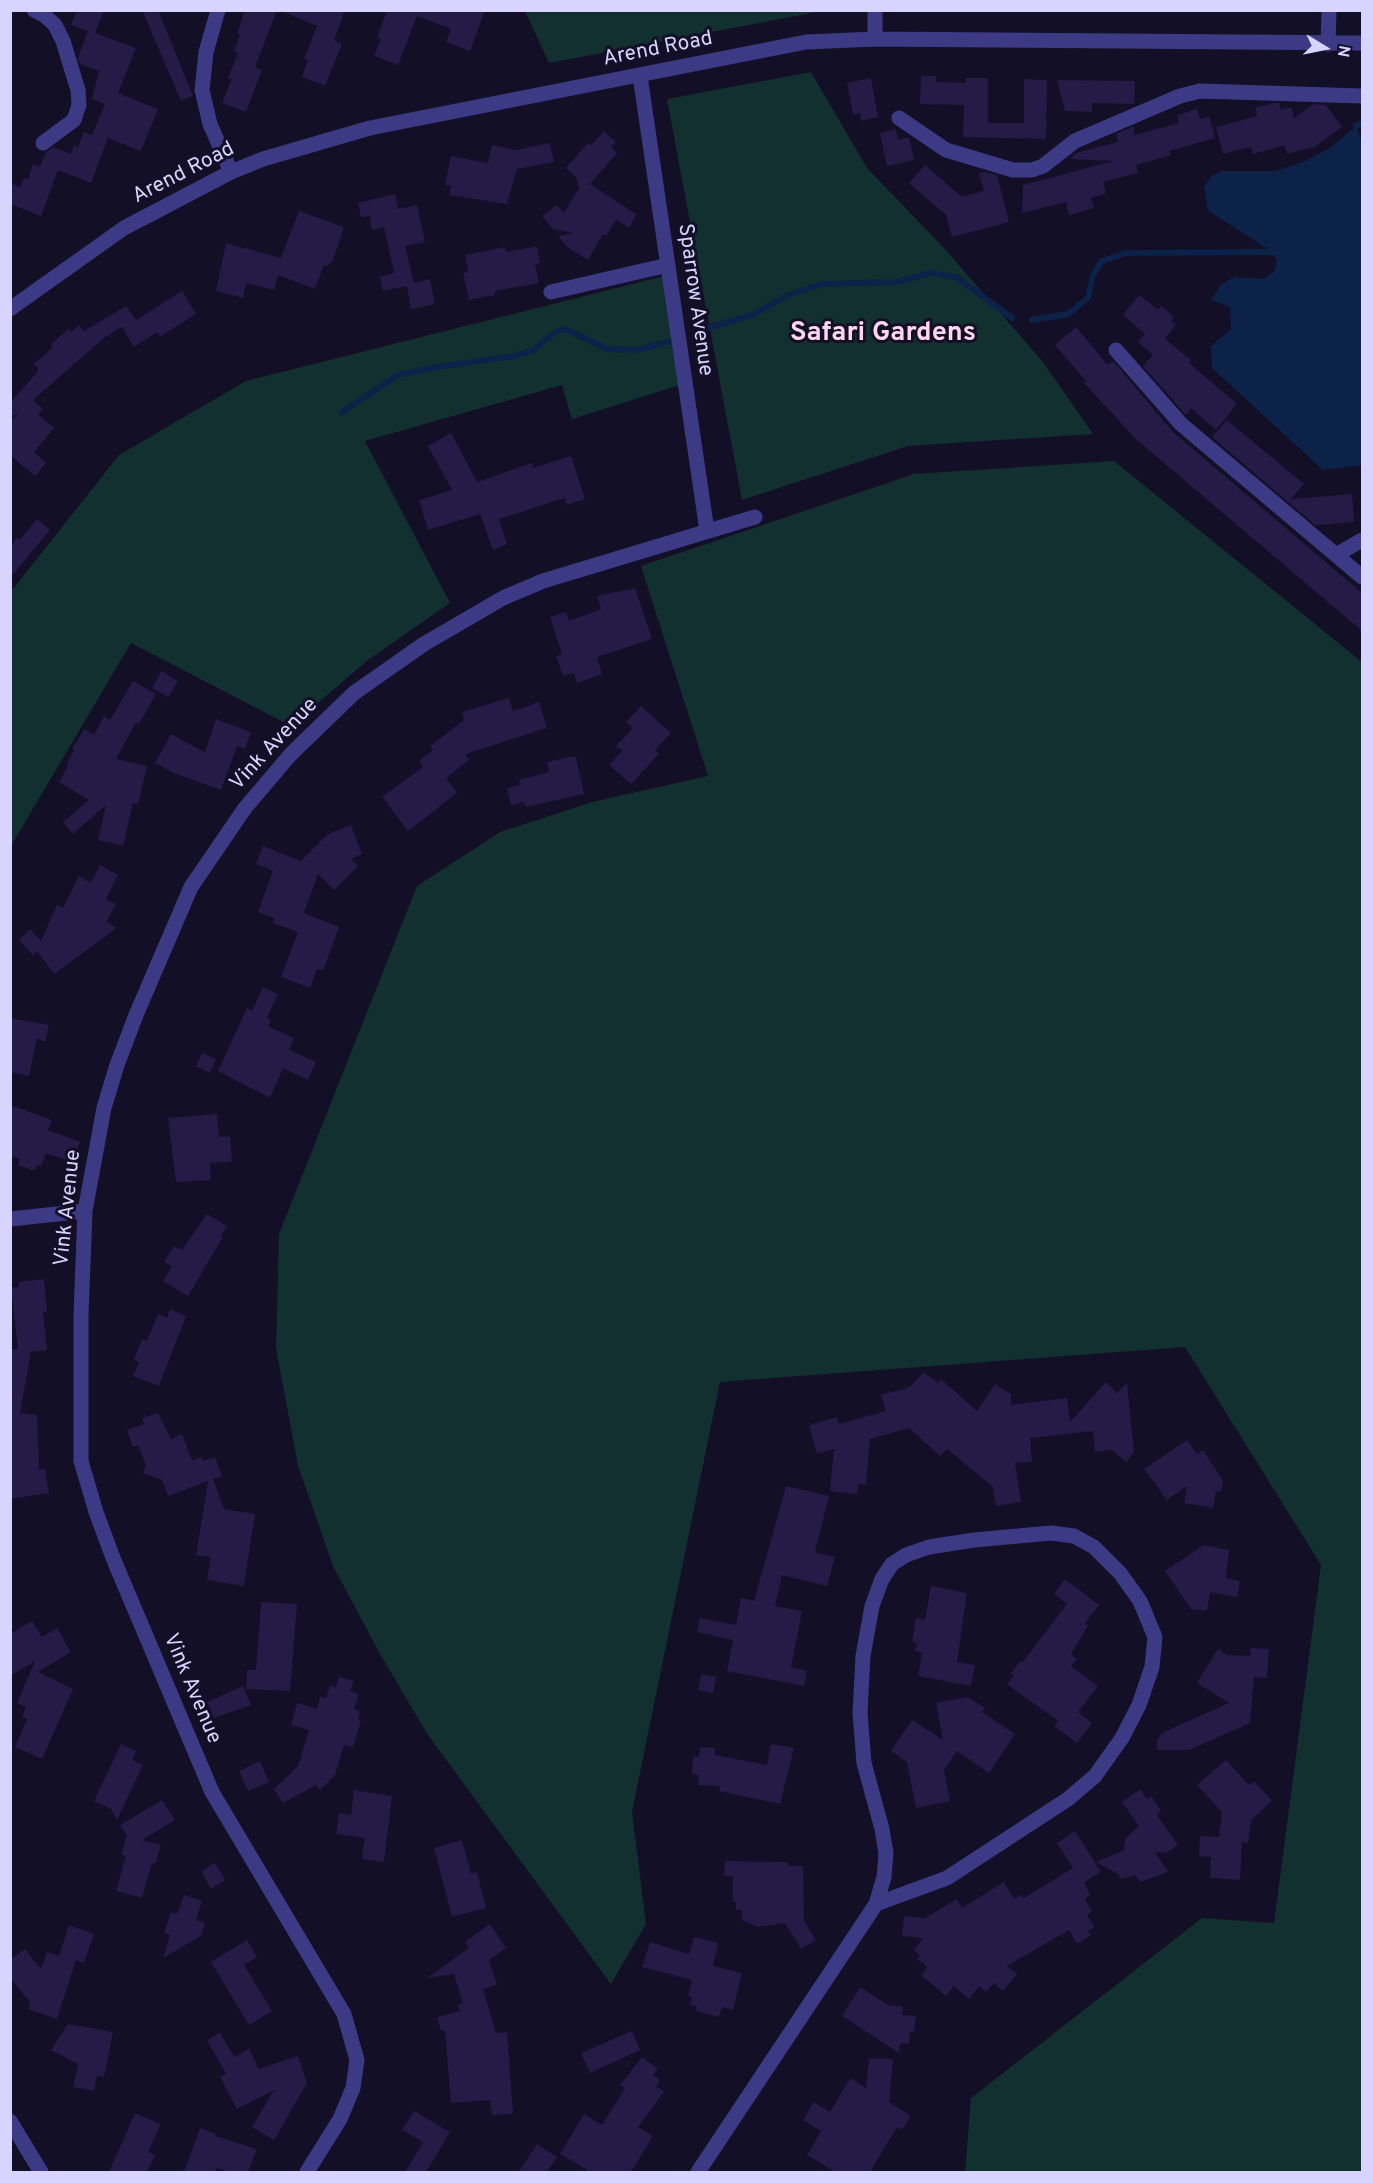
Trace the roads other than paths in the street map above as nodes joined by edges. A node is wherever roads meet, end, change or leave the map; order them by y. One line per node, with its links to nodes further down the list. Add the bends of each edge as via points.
1 (34, 10): 11 (street, via 55,25 78,90 74,120)
2 (218, 10): 12 (street, via 206,52 202,90 210,124)
3 (875, 10): 5 (street)
4 (1329, 10): 7 (street)
5 (875, 39): 7 (street, Arend Road); 8 (street, Arend Road, via 806,42)
6 (1362, 43): 7 (street, Arend Road)
7 (1328, 44)
8 (640, 76): 12 (street, Arend Road, via 370,128); 13 (street, Sparrow Avenue)
9 (1362, 96): 10 (street, via 1200,91 1075,141 1032,170 1013,170 946,150)
10 (899, 118)
11 (43, 143)
12 (231, 172): 15 (street, Arend Road, via 124,228)
13 (668, 265): 14 (street); 18 (street, Sparrow Avenue)
14 (551, 291)
15 (10, 309)
16 (1116, 350): 20 (street, via 1180,424)
17 (755, 517): 18 (street, Vink Avenue)
18 (707, 531): 22 (street, Vink Avenue, via 543,581 503,598 424,644 354,693 291,754 245,808 191,887 117,1065 102,1117)
19 (1362, 540): 20 (street)
20 (1336, 555): 21 (street)
21 (1362, 577)
22 (85, 1211): 23 (street); 27 (street, Vink Avenue, via 79,1417 81,1461 96,1512 212,1792 344,2014 355,2050 353,2088 340,2119)
23 (10, 1219)
24 (876, 1904): 24 (street, via 884,1877 885,1852 864,1763 860,1713 863,1656 872,1606 882,1579 892,1564 906,1555 963,1541 1051,1533 1074,1536 1094,1547 1140,1601 1155,1637 1152,1667 1122,1738 1095,1776 1068,1799 947,1878); 28 (street)
25 (10, 2121): 26 (street)
26 (41, 2172)
27 (308, 2172)
28 (699, 2172)

